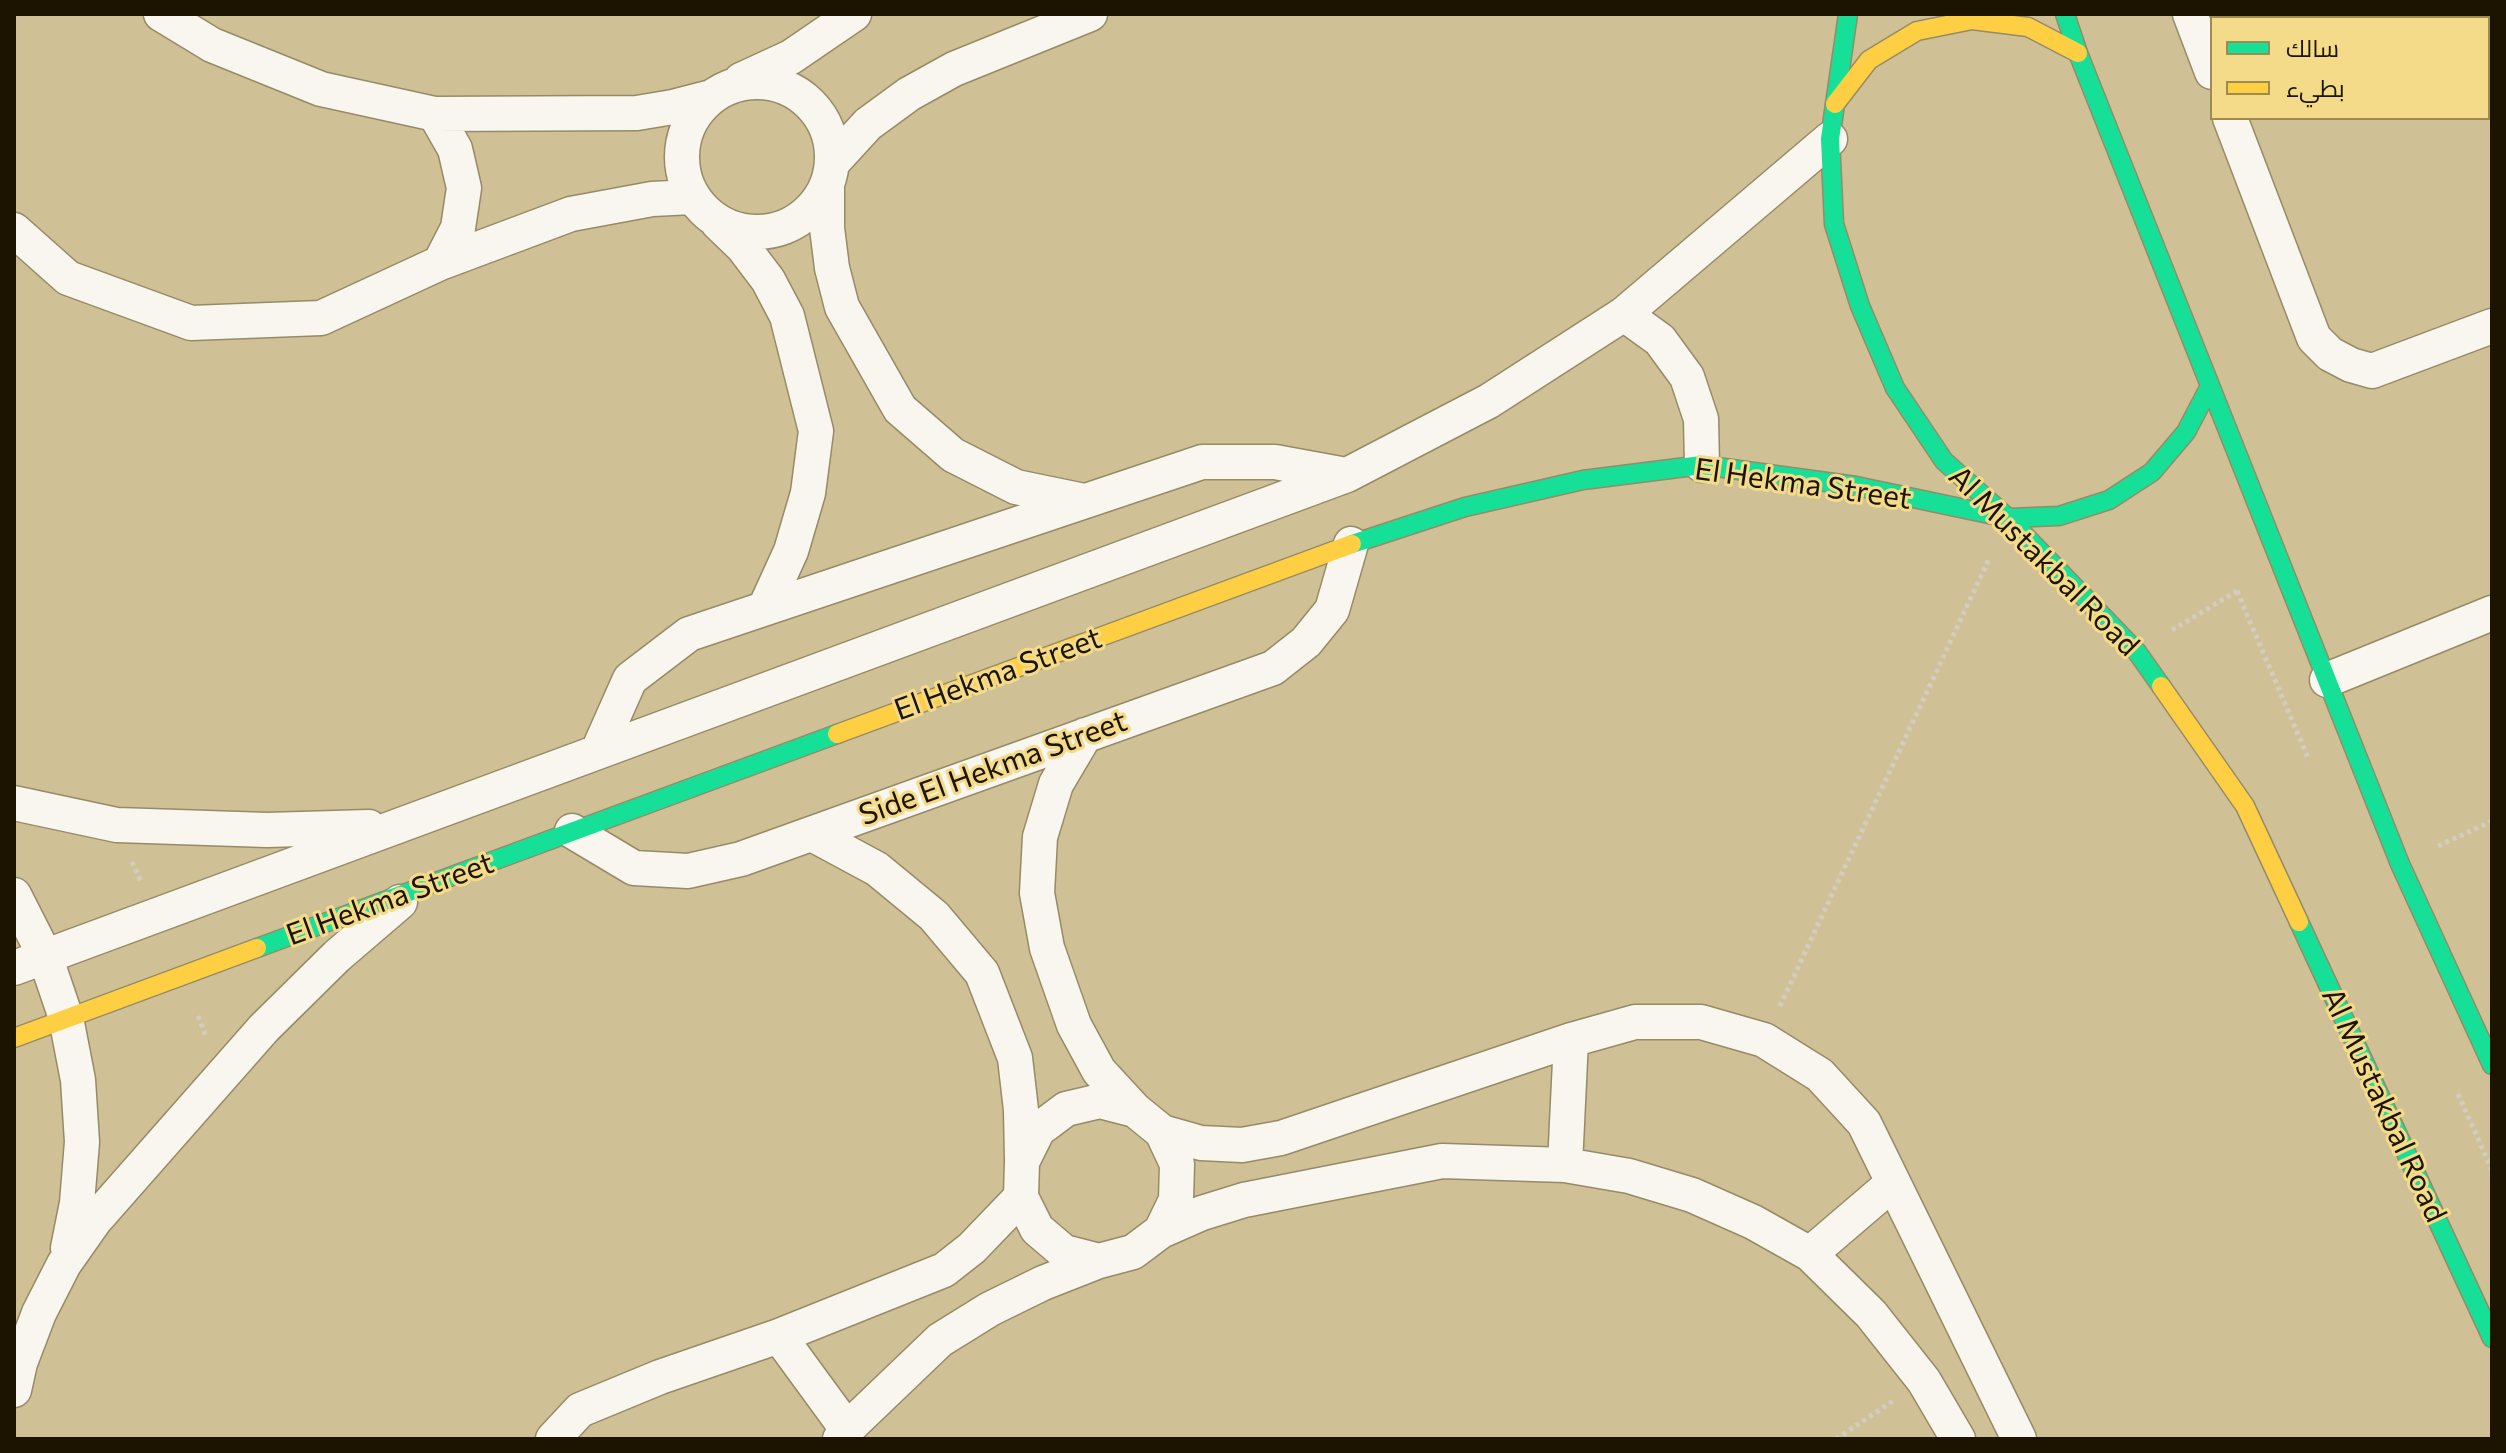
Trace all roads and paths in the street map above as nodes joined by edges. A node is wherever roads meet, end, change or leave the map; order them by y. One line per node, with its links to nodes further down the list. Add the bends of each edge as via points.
1 (161, 14): 11 (street, via 212,45 321,89)
2 (854, 14): 9 (street, via 791,57)
3 (1090, 14): 14 (street, via 954,69 909,94 868,124)
4 (1848, 14): 10 (main road, Al Mustakbal Road)
5 (2065, 14): 7 (main road)
6 (2190, 14): 8 (street)
7 (2078, 53): 10 (main road, via 2028,27 1972,20 1917,31 1869,60); 20 (main road)
8 (2210, 67)
9 (720, 91): 11 (street, via 637,113); 14 (street, via 761,80 790,88 814,106 830,132); 15 (street, via 691,119 682,145 683,172)
10 (1835, 104): 13 (main road, Al Mustakbal Road)
11 (435, 114): 17 (street, via 455,149 464,188 458,228)
12 (2231, 120): 19 (street, via 2314,338 2330,354 2372,371)
13 (1830, 139): 18 (street); 24 (main road, Al Mustakbal Road, via 1834,224 1860,306 1895,388 1944,461)
14 (830, 174): 15 (street, via 812,210 790,226 764,232 736,230); 23 (street, via 827,228 842,307 900,409 953,455 1016,487)
15 (702, 208): 17 (street, via 652,199 571,214); 27 (street, via 743,247 787,316 816,431 808,493 791,551)
16 (14, 230): 17 (street, via 68,278 191,323 321,318)
17 (440, 263)
18 (1624, 314): 21 (street, via 1660,340 1687,377 1701,419); 22 (street, via 1489,401)
19 (2492, 326)
20 (2210, 386): 24 (main road, El Hekma Street, via 2186,432 2152,472 2109,500 2059,516); 26 (main road)
21 (1702, 465): 24 (main road, El Hekma Street, via 1856,486); 25 (main road, El Hekma Street, via 1583,480 1480,503)
22 (1347, 475): 23 (street, via 1275,462 1202,462); 32 (street)
23 (1085, 501): 27 (street)
24 (2008, 518): 29 (main road, Al Mustakbal Road); 45 (path)
25 (1351, 544): 31 (street, Side El Hekma Street, via 1332,610 1306,642 1273,668); 36 (main road, El Hekma Street)
26 (2281, 565): 29 (path); 30 (main road)
27 (765, 608): 32 (street, via 689,634 630,679)
28 (2492, 613): 30 (street)
29 (2137, 652): 59 (main road, Al Mustakbal Road, via 2245,806)
30 (2327, 680): 38 (main road)
31 (1085, 735): 37 (street, Side El Hekma Street); 47 (street, via 1056,784 1040,837 1037,893 1047,948 1074,1025 1099,1071)
32 (598, 751): 35 (street)
33 (14, 803): 35 (street, via 117,825 267,830)
34 (2492, 821): 38 (path)
35 (398, 826): 41 (street)
36 (572, 831): 37 (street, Side El Hekma Street, via 634,868 688,871); 39 (main road, El Hekma Street)
37 (812, 834): 49 (street, via 877,869 934,916 982,973 1015,1058)
38 (2400, 864): 46 (main road)
39 (414, 889): 42 (main road, El Hekma Street); 56 (street, via 264,1028 132,1176)
40 (14, 895): 41 (street)
41 (30, 962): 42 (street)
42 (66, 1018): 43 (main road, El Hekma Street); 56 (street, via 82,1142)
43 (14, 1038)
44 (1571, 1040): 45 (street, via 1635,1022 1701,1022); 48 (street, via 1281,1138 1242,1145 1201,1143); 50 (street)
45 (1764, 1040): 51 (street, via 1820,1075 1838,1094 1864,1123)
46 (2492, 1065)
47 (1135, 1110): 48 (street); 49 (street, via 1100,1101 1066,1109 1038,1130)
48 (1162, 1132): 53 (street, via 1177,1164 1176,1200)
49 (1022, 1162): 52 (street)
50 (1565, 1165): 53 (street, via 1442,1161 1244,1200); 54 (street, via 1629,1176 1692,1195)
51 (1893, 1183): 54 (street); 67 (street)
52 (1021, 1197): 55 (street, via 1037,1229 1064,1252); 58 (street, via 944,1270)
53 (1161, 1231): 55 (street, via 1133,1252)
54 (1810, 1254): 61 (street, via 1871,1314)
55 (1099, 1261): 63 (street, via 990,1309 940,1340)
56 (64, 1264): 57 (street)
57 (39, 1313): 60 (street); 62 (street)
58 (779, 1336): 63 (street); 64 (street, via 580,1410)
59 (2492, 1338)
60 (14, 1345)
61 (1924, 1381): 65 (path); 66 (street)
62 (14, 1390)
63 (844, 1434)
64 (553, 1439)
65 (1836, 1439)
66 (1958, 1439)
67 (2019, 1439)

